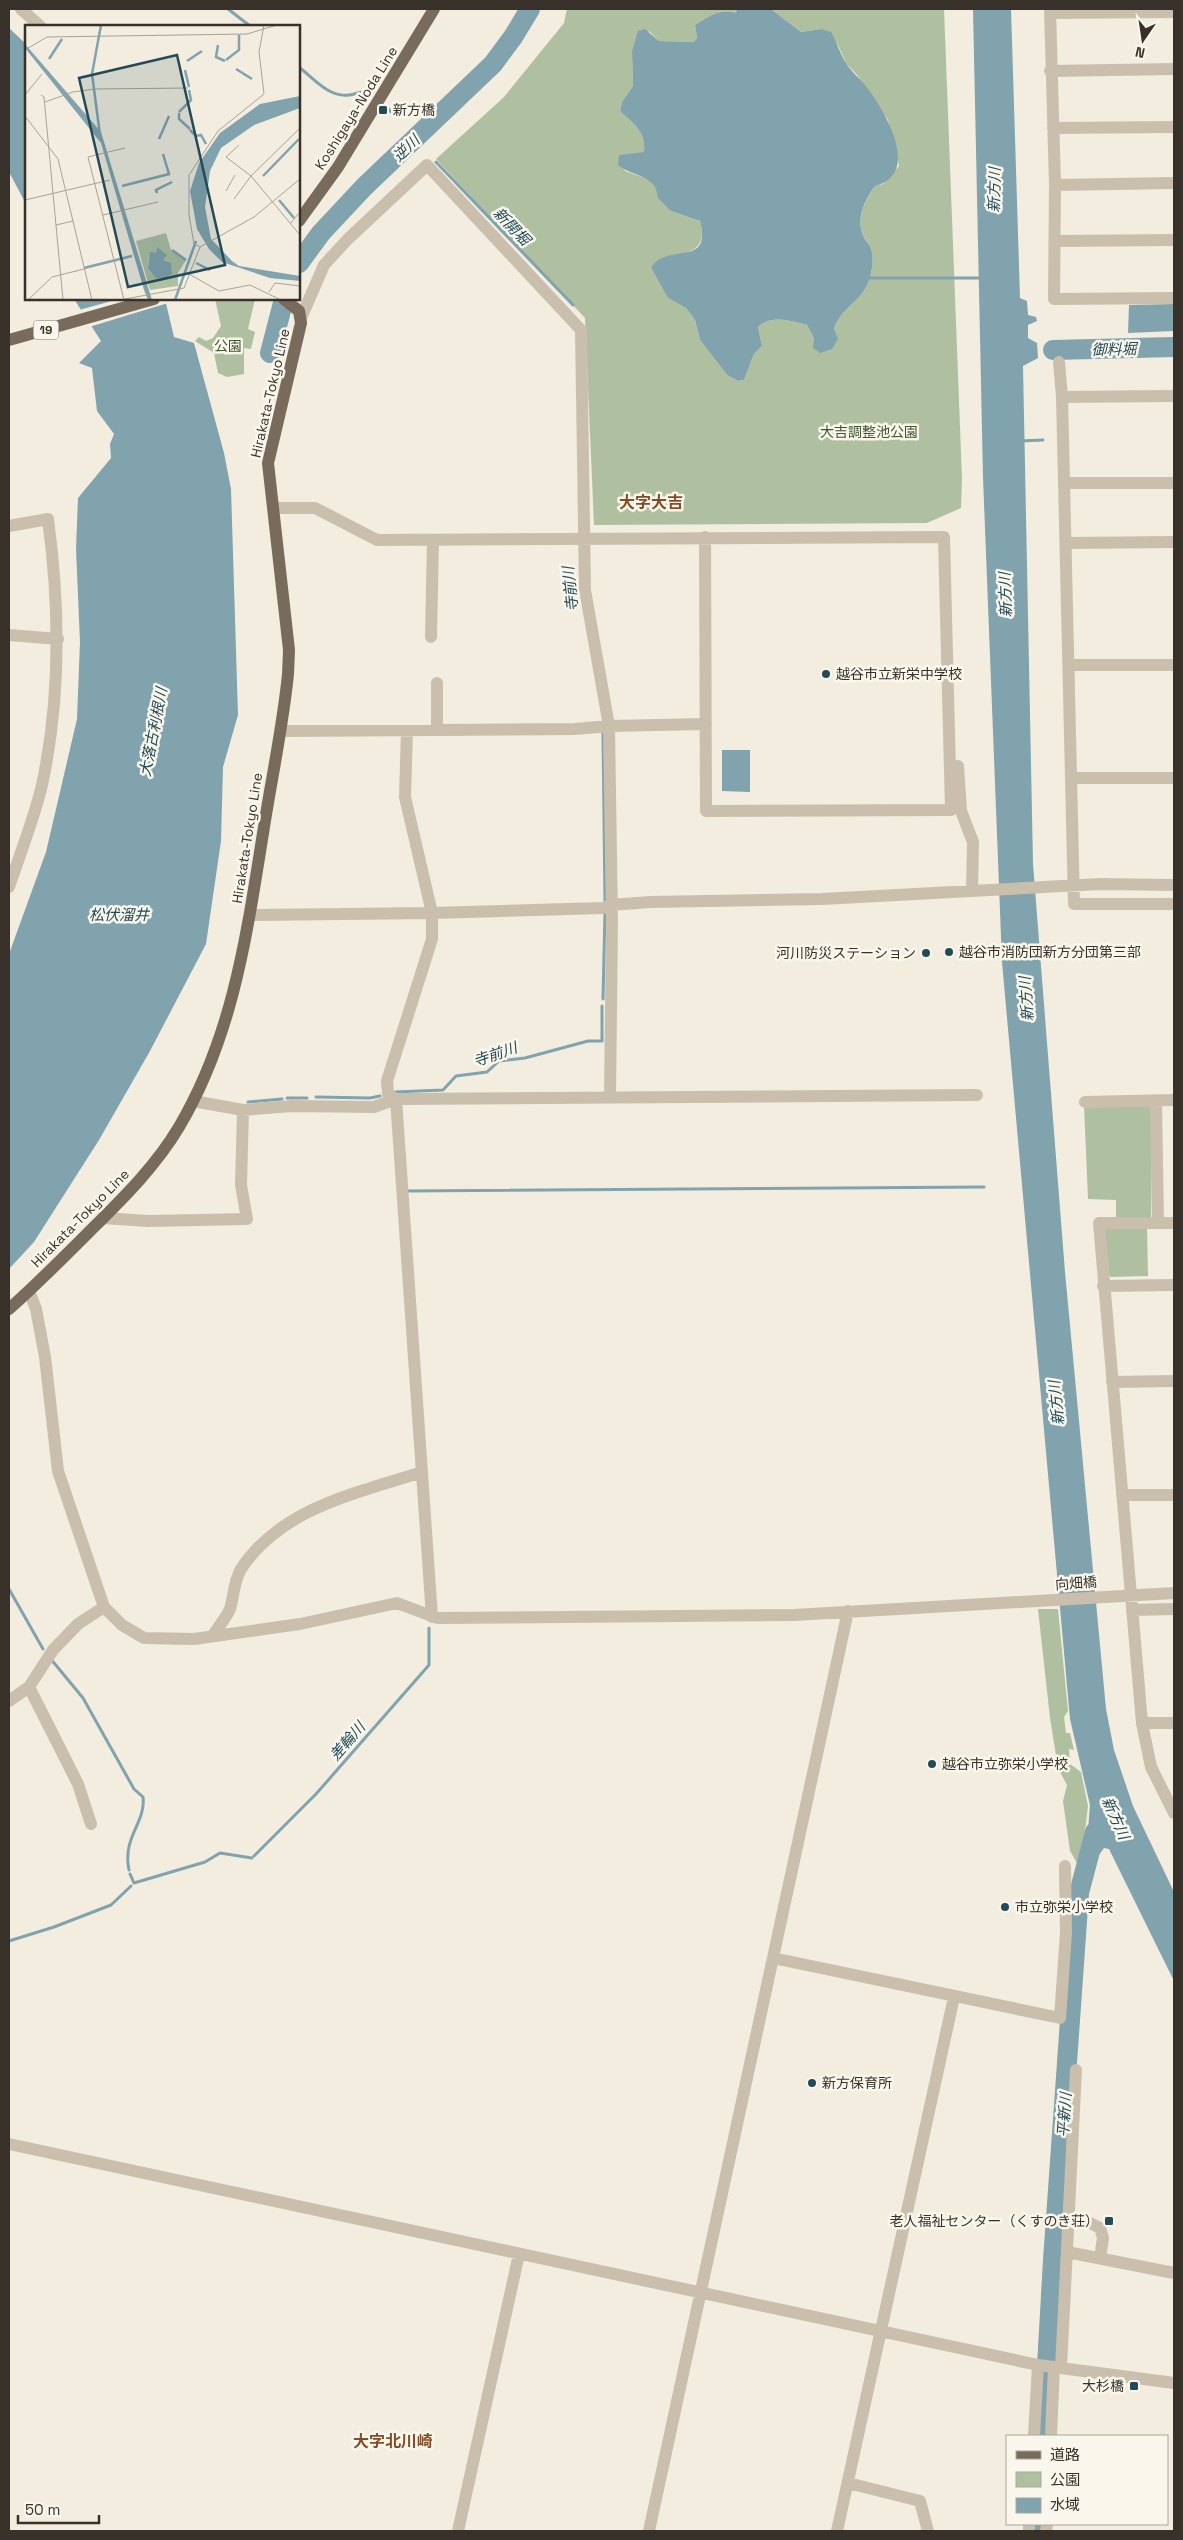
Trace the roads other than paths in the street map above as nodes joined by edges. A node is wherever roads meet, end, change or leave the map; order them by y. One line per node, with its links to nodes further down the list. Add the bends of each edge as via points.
1 (21, 9): 5 (street)
2 (434, 9): 12 (main road, Koshigaya-Noda Line, via 338,167)
3 (1050, 11): 4 (street); 7 (street)
4 (1174, 12)
5 (39, 25)
6 (1174, 69): 7 (street)
7 (1050, 71): 9 (street)
8 (1174, 126): 9 (street)
9 (1053, 128): 11 (street)
10 (1174, 184): 11 (street)
11 (1055, 185): 14 (street)
12 (300, 220)
13 (1174, 240): 14 (street)
14 (1055, 241): 15 (street, via 1054,300)
15 (1174, 298)
16 (150, 300): 19 (main road, 19)
17 (287, 301): 18 (main road, Hirakata-Tokyo Line, via 299,311)
18 (301, 318): 25 (main road, Hirakata-Tokyo Line, via 296,354 269,456); 28 (street, via 324,265 427,165 581,330)
19 (9, 340)
20 (1059, 362): 22 (street)
21 (1174, 396): 22 (street)
22 (1062, 397): 23 (street)
23 (1065, 483): 24 (street); 31 (street)
24 (1174, 483)
25 (273, 508): 29 (street, via 315,508 377,540); 41 (main road, Hirakata-Tokyo Line, via 289,650)
26 (9, 526): 34 (street, via 48,519 56,579)
27 (705, 537): 28 (street); 38 (street); 43 (street, via 944,538)
28 (584, 539): 29 (street); 39 (street, via 585,590)
29 (433, 540): 33 (street)
30 (1174, 542): 31 (street)
31 (1066, 543): 35 (street)
32 (9, 635): 34 (street)
33 (431, 637)
34 (58, 639): 47 (street, via 52,725 42,787)
35 (1070, 665): 36 (street); 44 (street)
36 (1174, 665)
37 (437, 683): 40 (street)
38 (706, 724): 39 (street); 43 (street, via 706,811 952,810)
39 (609, 726): 40 (street); 50 (street)
40 (437, 730): 42 (street)
41 (281, 731): 42 (street); 52 (main road, Hirakata-Tokyo Line)
42 (407, 731): 51 (street, via 405,797)
43 (950, 747): 48 (street, via 959,771 961,811 973,842)
44 (1072, 778): 45 (street); 49 (street, via 1074,904)
45 (1174, 778)
46 (1174, 885): 48 (street, via 1100,884)
47 (9, 887)
48 (976, 891): 50 (street)
49 (1174, 904)
50 (611, 905): 51 (street, via 604,908); 54 (street)
51 (432, 913): 52 (street); 55 (street, via 432,939 387,1081 388,1094)
52 (250, 915): 57 (main road, Hirakata-Tokyo Line, via 225,1024)
53 (977, 1095): 54 (street)
54 (610, 1097): 55 (street)
55 (396, 1100): 60 (street, via 374,1107 292,1106); 70 (street)
56 (1174, 1100): 58 (street)
57 (193, 1101): 60 (street); 61 (main road, Hirakata-Tokyo Line, via 154,1162)
58 (1156, 1101): 59 (street); 62 (street)
59 (1085, 1102)
60 (243, 1110): 61 (street, via 241,1185 247,1219 148,1221)
61 (103, 1218): 66 (main road, Hirakata-Tokyo Line)
62 (1158, 1223): 63 (street); 65 (street, via 1099,1223)
63 (1174, 1223)
64 (1174, 1285): 65 (street)
65 (1103, 1286): 68 (street)
66 (29, 1291): 67 (main road, Hirakata-Tokyo Line); 74 (street, via 36,1309 45,1357 58,1471)
67 (9, 1310)
68 (1112, 1382): 69 (street); 71 (street)
69 (1174, 1382)
70 (422, 1472): 78 (street); 79 (street, via 316,1507 277,1532 252,1554 240,1571 230,1608)
71 (1122, 1495): 72 (street); 76 (street)
72 (1174, 1495)
73 (1174, 1593): 77 (street, 向畑橋)
74 (104, 1607): 79 (street, via 122,1625 144,1638); 80 (street, via 78,1624 52,1650)
75 (1174, 1609): 76 (street)
76 (1132, 1610): 82 (street)
77 (848, 1611): 78 (street, 向畑橋); 87 (street)
78 (432, 1617): 79 (street, via 396,1603 300,1624)
79 (213, 1635)
80 (29, 1687): 81 (street); 85 (street, via 78,1784)
81 (9, 1701)
82 (1142, 1723): 83 (street); 84 (street, via 1151,1767)
83 (1174, 1723)
84 (1174, 1813)
85 (91, 1824)
86 (1065, 1866): 88 (street, via 1066,1933 1060,2018)
87 (773, 1958): 88 (street); 96 (street)
88 (954, 1997): 97 (street)
89 (1076, 2070): 91 (street)
90 (9, 2144): 93 (street)
91 (1068, 2219): 92 (street); 94 (street, via 1086,2221 1100,2228 1103,2238)
92 (1067, 2252): 94 (street); 99 (street)
93 (519, 2254): 96 (street); 104 (street)
94 (1100, 2258): 95 (street)
95 (1174, 2273)
96 (700, 2293): 97 (street); 105 (street)
97 (880, 2332): 98 (street); 103 (street)
98 (1038, 2366): 99 (street); 101 (street)
99 (1058, 2368): 100 (street); 102 (street)
100 (1174, 2383)
101 (1034, 2435)
102 (1051, 2435)
103 (848, 2482): 106 (street); 107 (street, via 920,2501)
104 (458, 2531)
105 (649, 2531)
106 (838, 2531)
107 (928, 2531)

